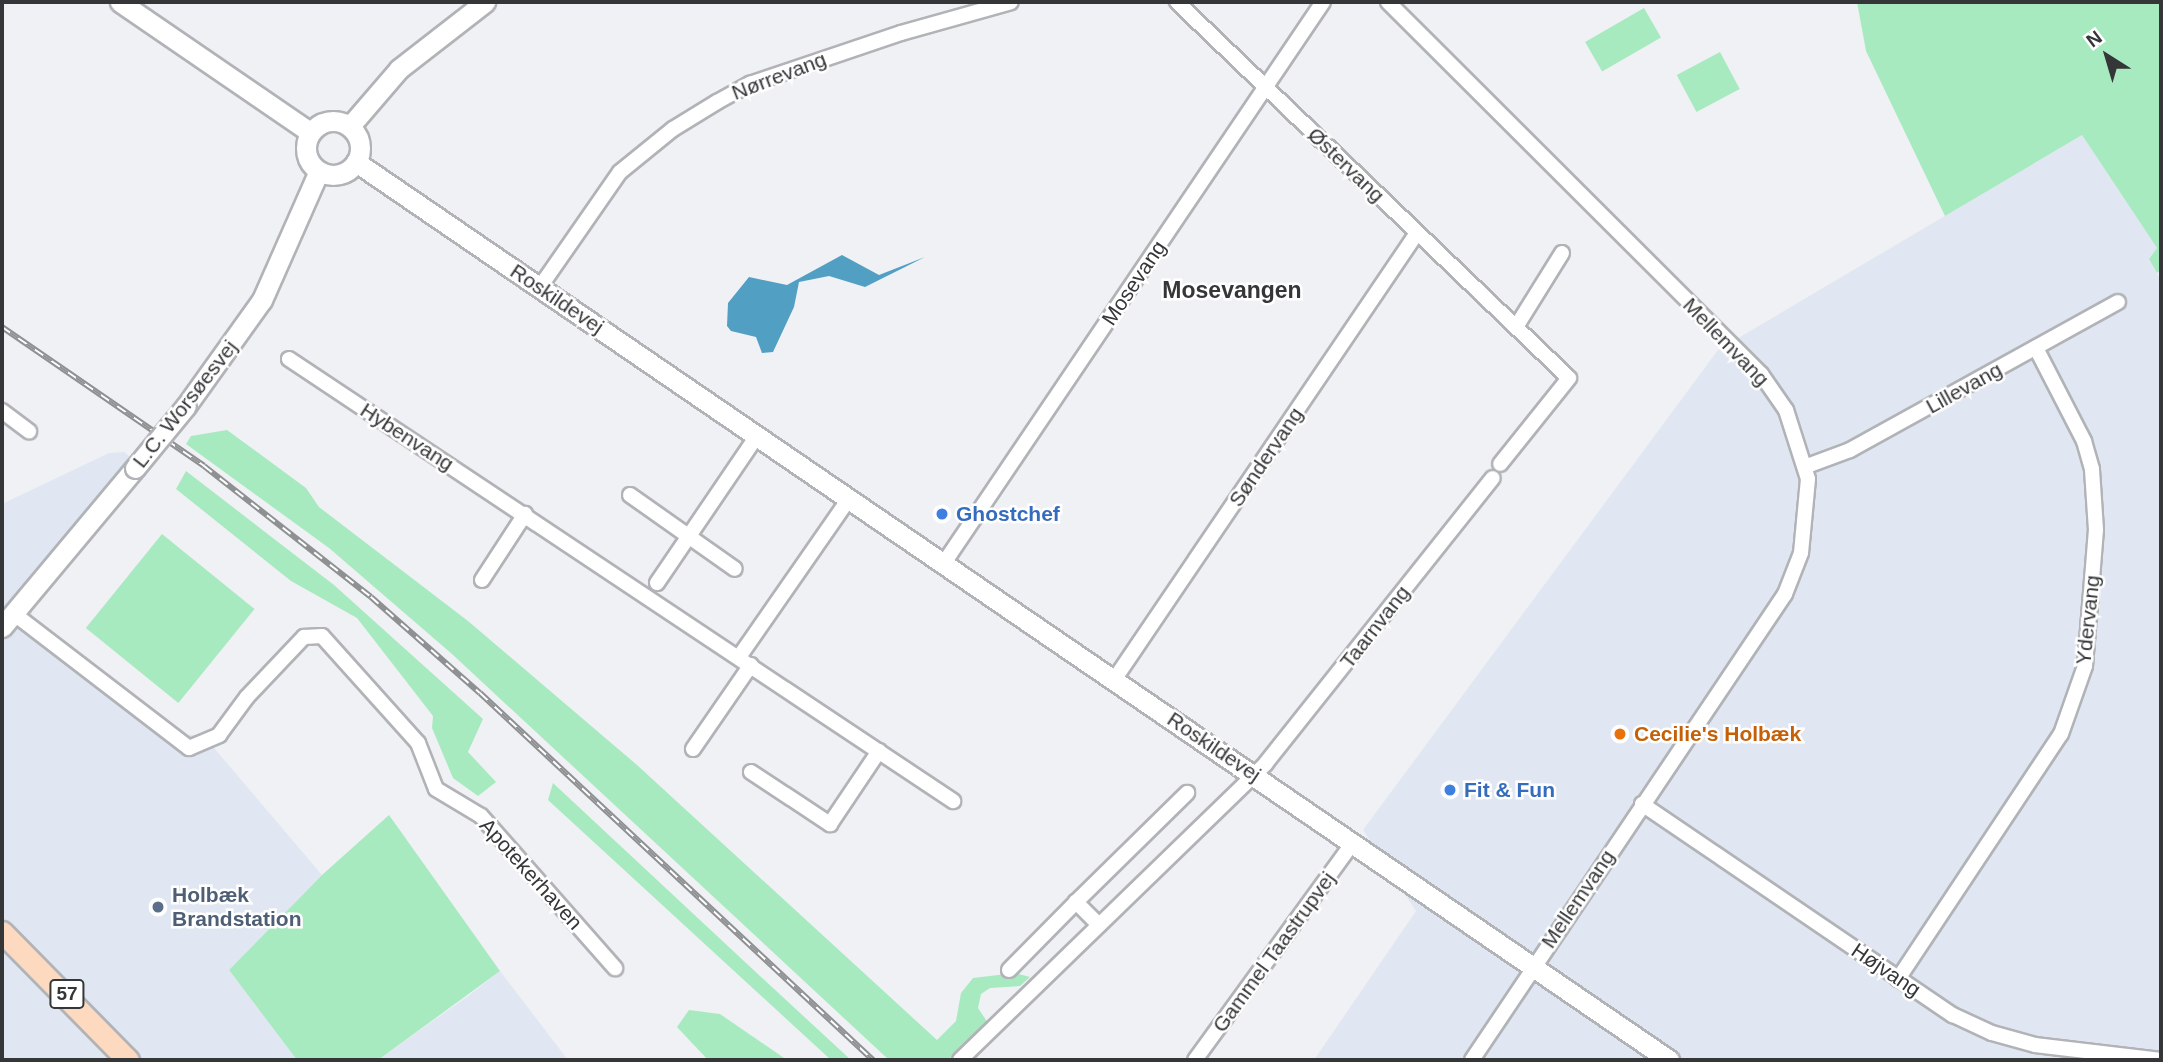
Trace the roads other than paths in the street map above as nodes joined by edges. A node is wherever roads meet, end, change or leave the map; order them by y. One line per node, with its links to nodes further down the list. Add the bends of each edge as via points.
1 (120, 2): 9 (street)
2 (485, 2): 8 (street, via 399,69)
3 (1011, 2): 14 (street, Nørrevang, via 942,19 750,84 698,113 620,172)
4 (1177, 2): 7 (street, Østervang)
5 (1323, 2): 7 (street, Mosevang)
6 (1388, 2): 23 (street, Mellemvang, via 1761,374 1786,410)
7 (1264, 85): 12 (street, Østervang); 29 (street, Mosevang)
8 (350, 126): 9 (street, via 329,120); 10 (street, via 360,143)
9 (310, 132): 11 (street, via 305,149)
10 (356, 162): 11 (street, via 335,175); 14 (street, Roskildevej)
11 (319, 171): 33 (street, L.C. Worsøesvej, bridge, via 262,300 186,406)
12 (1417, 233): 16 (street, Østervang); 35 (street, Søndervang)
13 (1562, 253): 16 (street)
14 (540, 287): 21 (street, Roskildevej)
15 (2118, 302): 17 (street, Lillevang)
16 (1516, 327): 22 (street, Østervang, via 1569,379)
17 (2036, 348): 23 (street, Lillevang, via 1850,450); 52 (street, Ydervang, via 2084,441 2092,469 2096,530 2085,666 2061,734)
18 (289, 359): 27 (street, Hybenvang)
19 (2, 411): 20 (street)
20 (29, 431)
21 (757, 436): 26 (street, Roskildevej); 28 (street)
22 (1500, 464)
23 (1807, 466): 43 (street, Mellemvang, via 1808,514 1801,553 1785,594)
24 (1493, 478): 40 (street, Taarnvang)
25 (630, 495): 28 (street)
26 (849, 499): 29 (street, Roskildevej); 34 (street)
27 (525, 514): 31 (street); 32 (street, Hybenvang)
28 (689, 536): 30 (street); 32 (street)
29 (944, 563): 35 (street, Roskildevej)
30 (735, 569)
31 (482, 580)
32 (653, 589): 34 (street, Hybenvang)
33 (8, 620): 36 (street, L.C. Worsøesvej)
34 (745, 661): 37 (street); 38 (street, Hybenvang)
35 (1114, 680): 40 (street, Roskildevej)
36 (189, 748): 50 (street, Apotekerhaven, via 216,738 299,642 310,635 322,636 418,743 436,789 481,816)
37 (693, 749)
38 (879, 751): 39 (street, via 830,824); 42 (street, Hybenvang)
39 (751, 772)
40 (1254, 775): 44 (street, Roskildevej); 46 (street, Taarnvang)
41 (1187, 793): 45 (street)
42 (953, 801)
43 (1642, 804): 49 (street, Mellemvang); 52 (street, Højvang)
44 (1352, 844): 49 (street, Roskildevej); 56 (street, Gammel Taastrupvej)
45 (1076, 902): 46 (street); 51 (street)
46 (1099, 925): 55 (street, Taarnvang)
47 (2, 932): 54 (main road, 57)
48 (2, 945): 53 (main road, 57)
49 (1534, 967): 57 (street, Mellemvang); 58 (street, Roskildevej)
50 (615, 968)
51 (1009, 970)
52 (1898, 979): 59 (street, Højvang, via 1953,1015 1992,1033 2035,1045)
53 (113, 1060)
54 (128, 1060)
55 (960, 1060)
56 (1195, 1060)
57 (1472, 1060)
58 (1669, 1060)
59 (2161, 1060)

